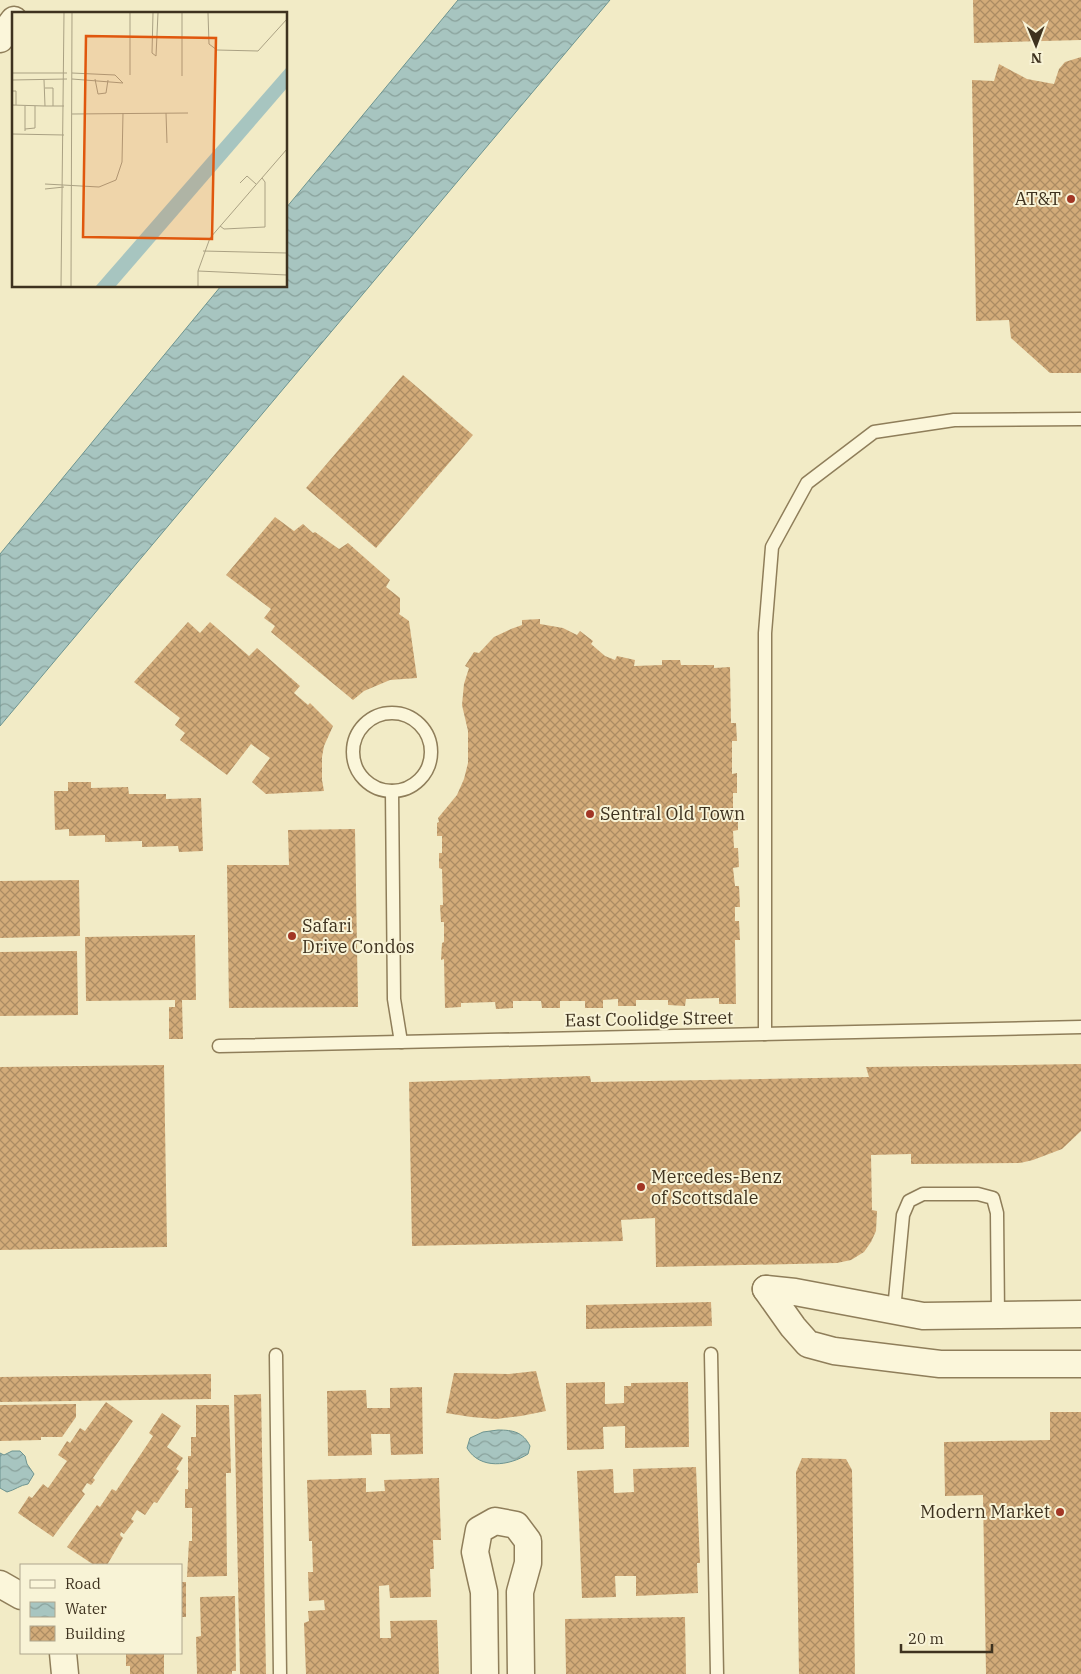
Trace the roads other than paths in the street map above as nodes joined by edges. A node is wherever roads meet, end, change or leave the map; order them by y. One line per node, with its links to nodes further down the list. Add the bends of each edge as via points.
1 (24, 0): 2 (street)
2 (19, 12)
3 (12, 23): 4 (street)
4 (0, 39)
5 (1081, 419): 8 (lane, via 954,420 874,432 807,483 772,547 765,633)
6 (392, 791): 6 (lane, via 402,790 422,778 431,756 426,732 418,723 396,714 372,719 362,727 353,750 359,774 378,789); 9 (lane, via 394,999)
7 (1081, 1027): 8 (lane, East Coolidge Street)
8 (765, 1034): 9 (lane, East Coolidge Street)
9 (401, 1042): 10 (lane, East Coolidge Street)
10 (218, 1046)
11 (894, 1310): 13 (street, via 923,1316); 13 (lane, via 903,1215 909,1201 923,1194 978,1194 993,1198 998,1213); 16 (street, via 766,1289 808,1344 834,1351 940,1364)
12 (1081, 1314): 13 (street)
13 (998, 1316)
14 (711, 1354): 24 (lane)
15 (276, 1355): 21 (lane)
16 (1081, 1364)
17 (0, 1584): 18 (street)
18 (20, 1595)
19 (63, 1654): 20 (street)
20 (66, 1674)
21 (280, 1674)
22 (485, 1674): 23 (street, via 484,1592 475,1552 479,1530 495,1520 516,1525 528,1541 528,1563 520,1592)
23 (521, 1674)
24 (717, 1674)

